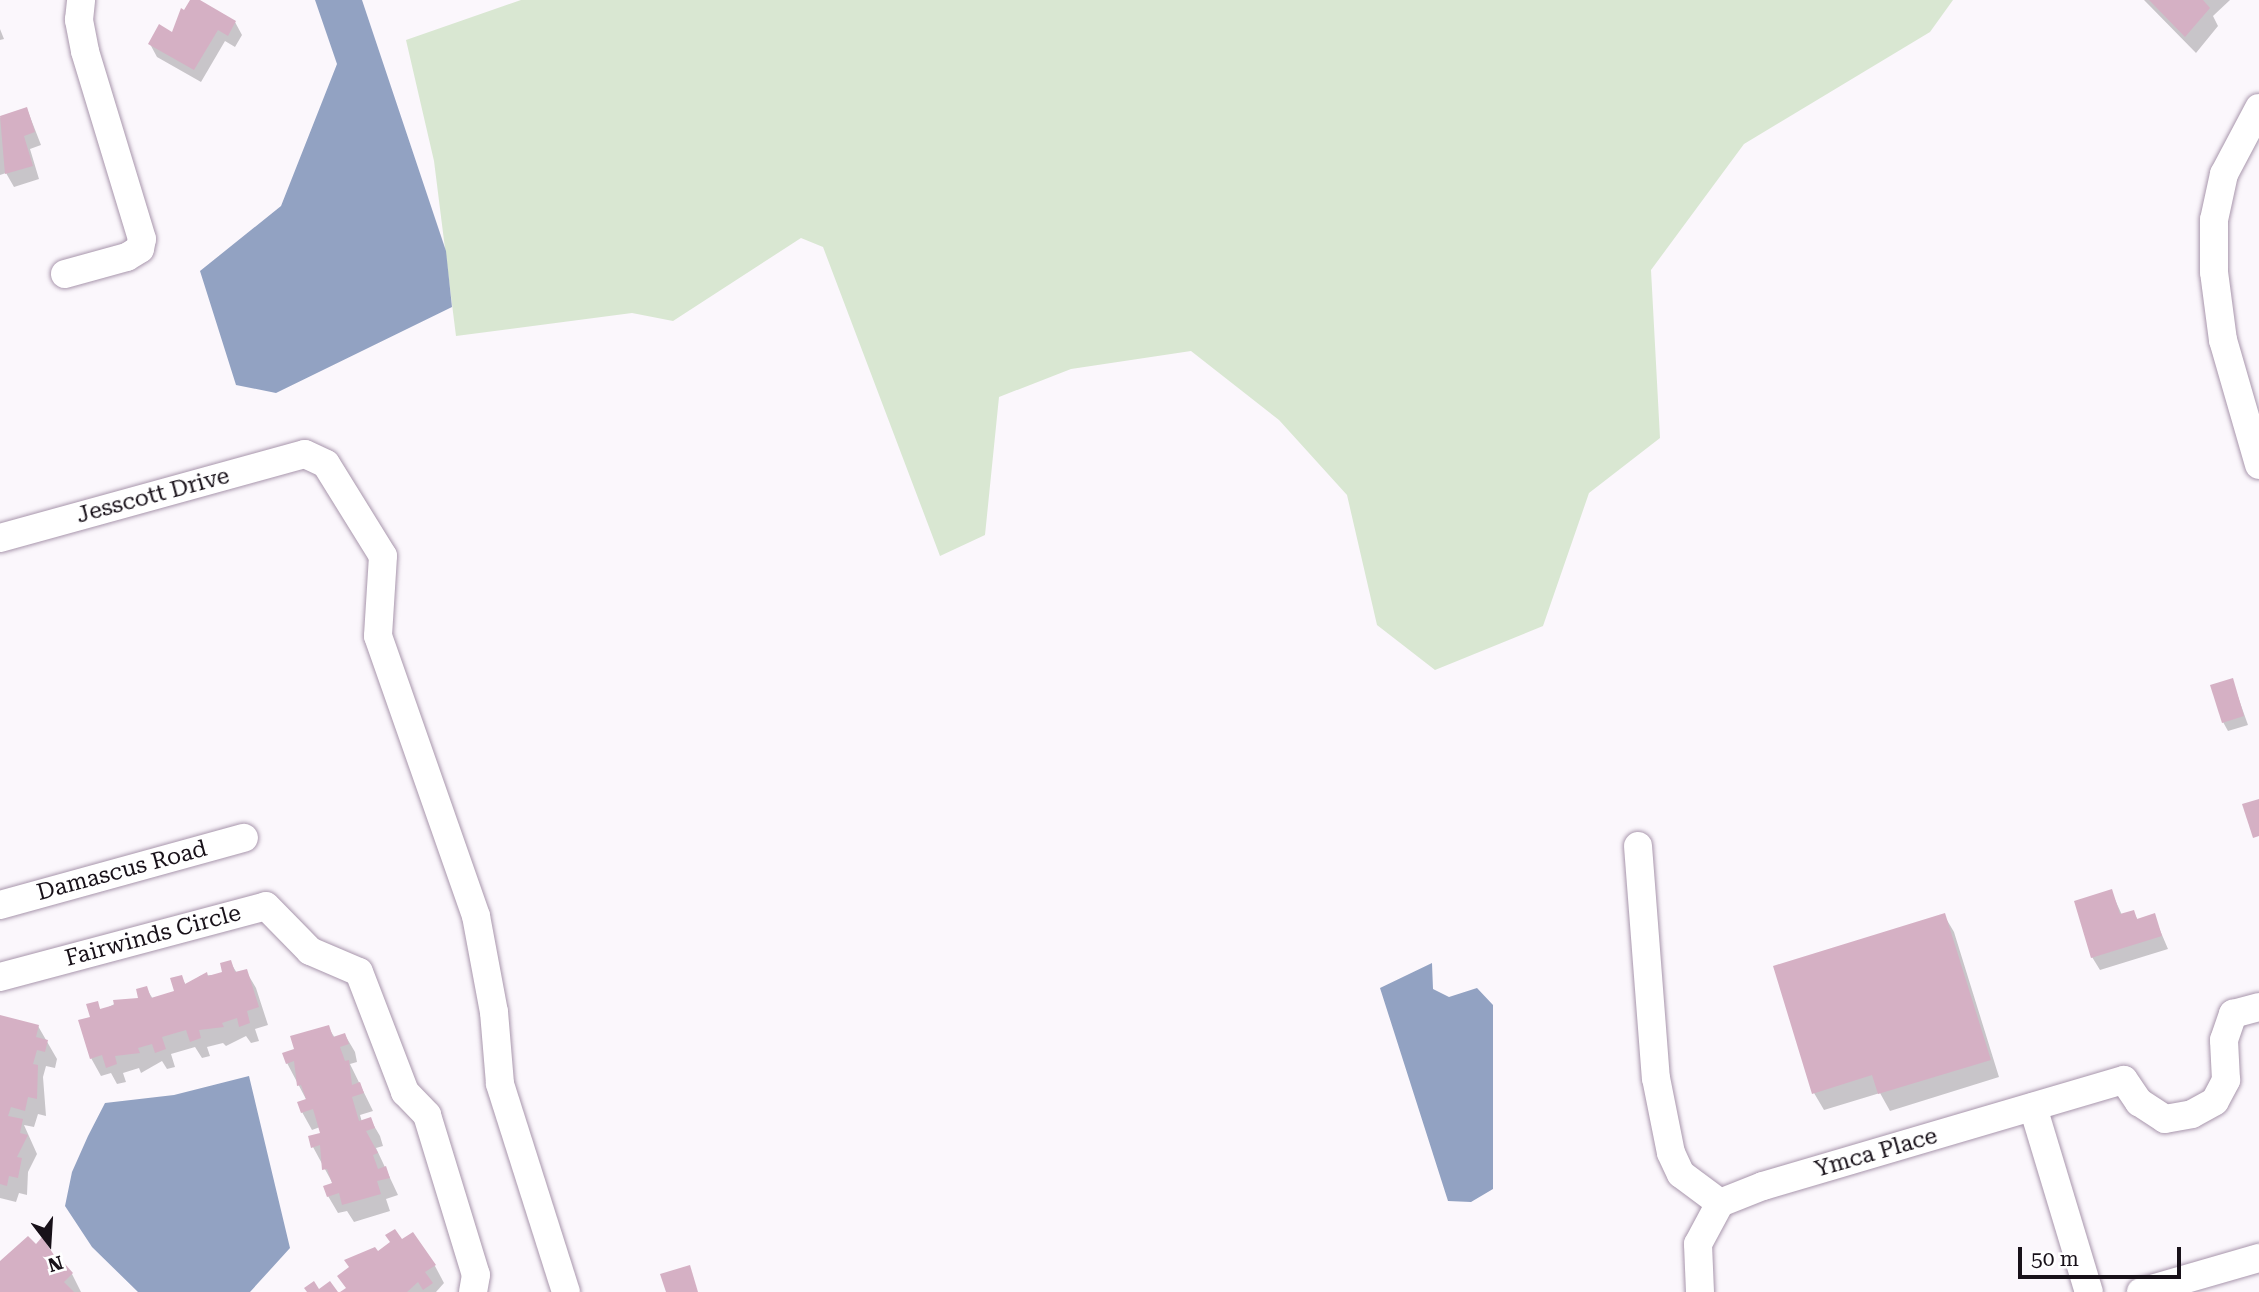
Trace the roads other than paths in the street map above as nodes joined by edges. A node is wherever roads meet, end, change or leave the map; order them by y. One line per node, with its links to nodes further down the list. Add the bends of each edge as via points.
1 (81, 0): 3 (street, via 79,20 85,51 142,239 140,249 127,257)
2 (2259, 108): 4 (street, via 2224,174 2214,220 2214,272 2223,340)
3 (65, 274)
4 (2259, 464)
5 (0, 538): 15 (street, Jesscott Drive, via 305,454 326,464 383,556 378,636 476,916 494,1012 500,1084)
6 (244, 838): 8 (street, Damascus Road)
7 (1638, 846): 12 (street, via 1656,1078 1671,1153 1681,1174)
8 (0, 905)
9 (0, 977): 14 (street, Fairwinds Circle, via 266,906 310,951 359,972 405,1092 427,1115 476,1275)
10 (2259, 1007): 11 (street, Ymca Place, via 2233,1014 2224,1041 2226,1080 2215,1101 2192,1114 2165,1119 2139,1102 2124,1080)
11 (2033, 1107): 12 (street, Ymca Place, via 1763,1186); 17 (street)
12 (1720, 1203): 16 (street, via 1698,1244)
13 (2259, 1258): 18 (street)
14 (473, 1292)
15 (566, 1292)
16 (1700, 1292)
17 (2089, 1292)
18 (2141, 1292)

